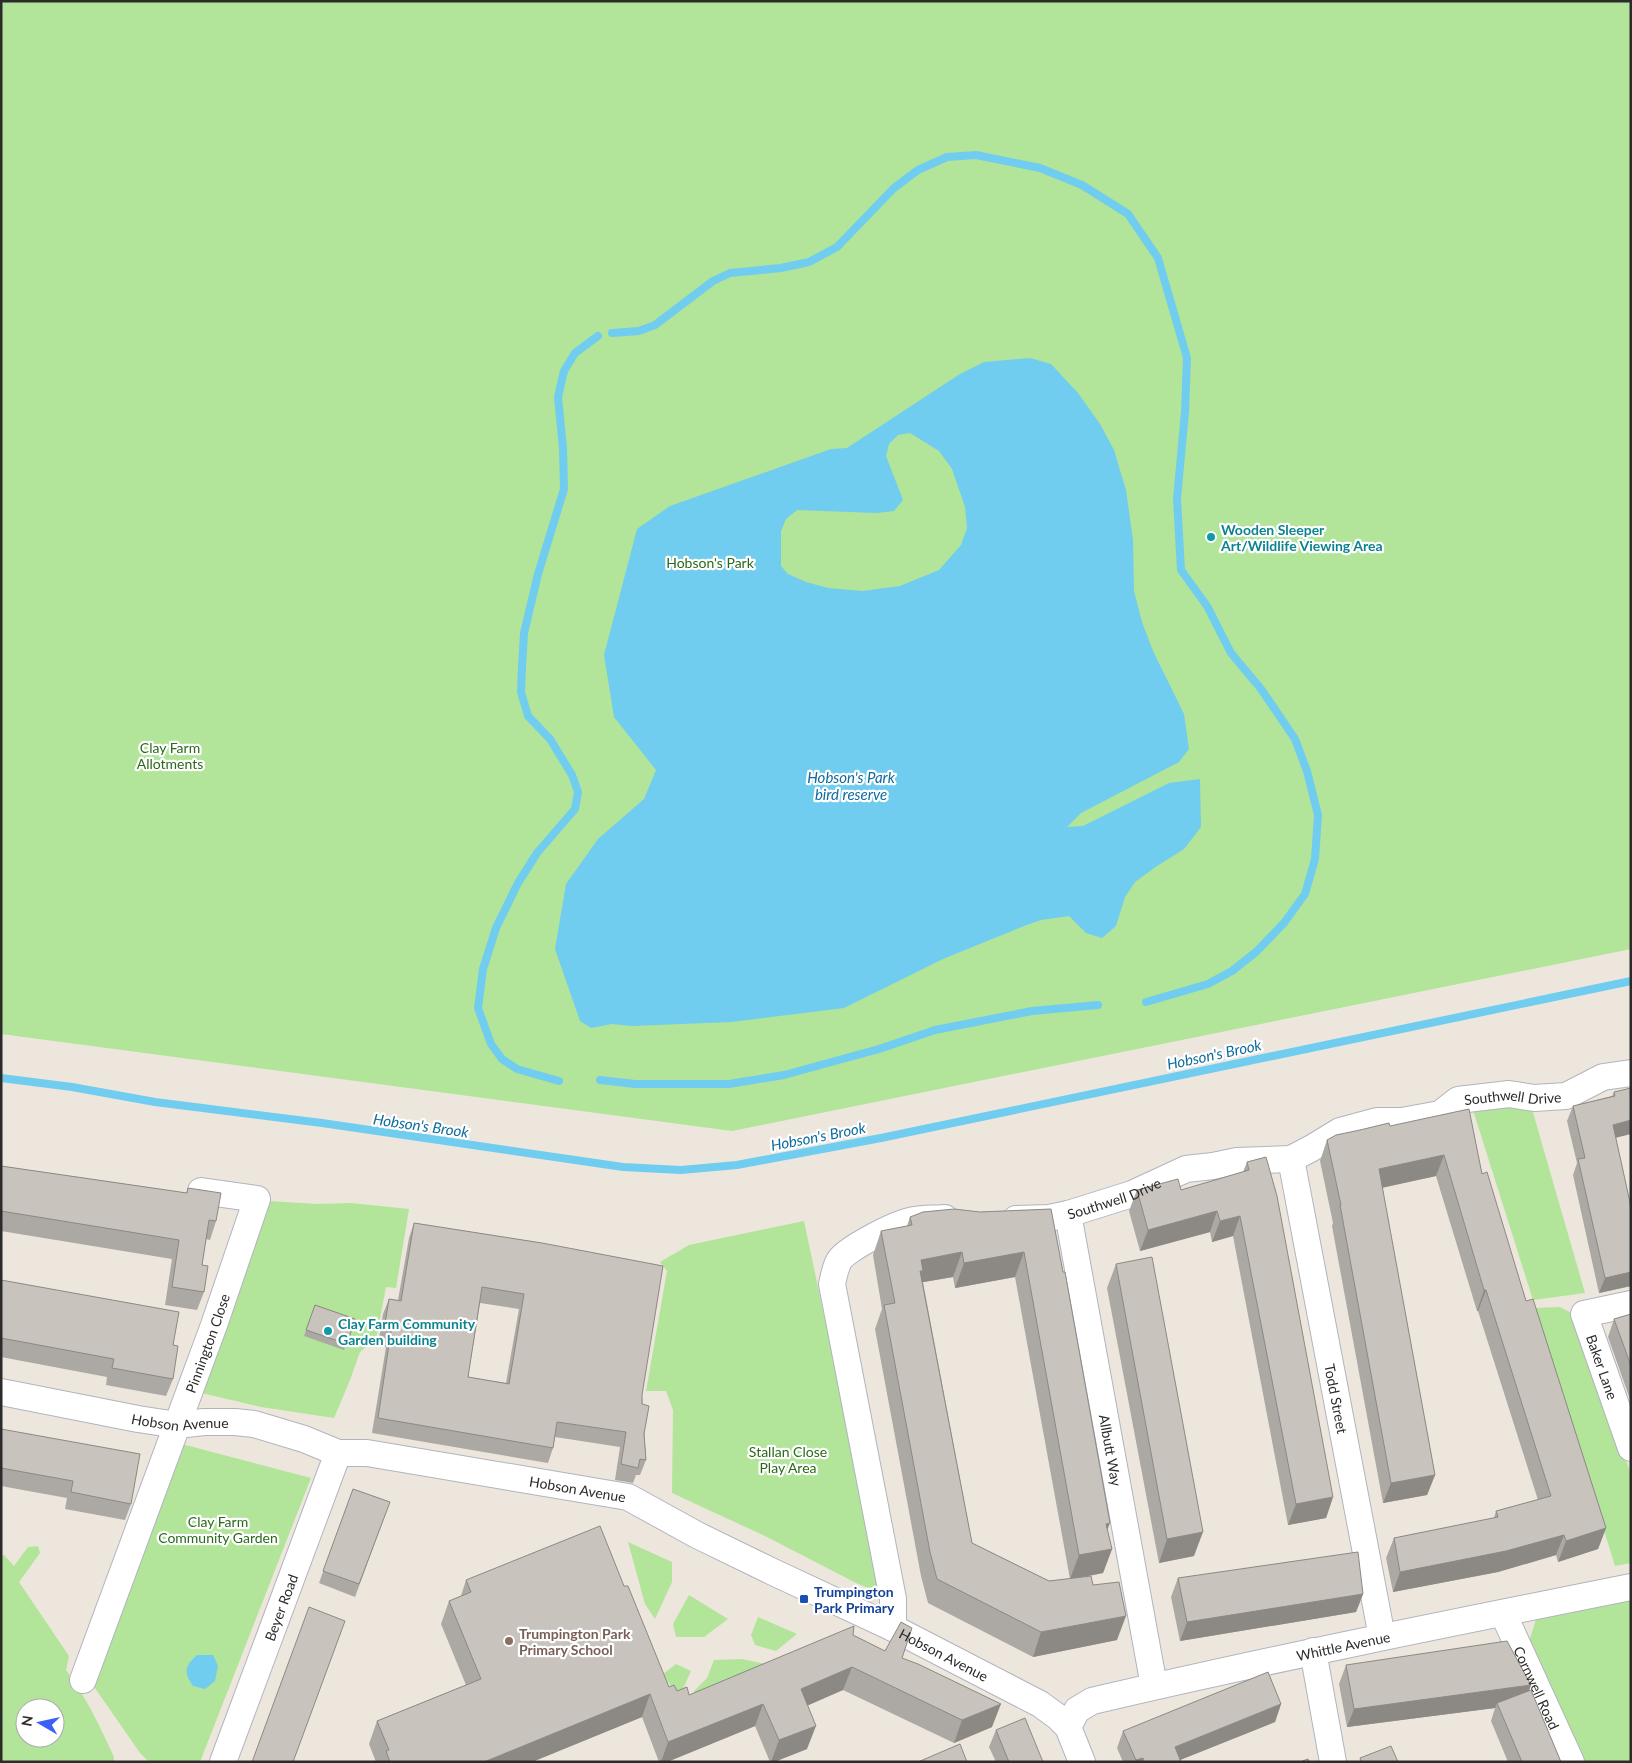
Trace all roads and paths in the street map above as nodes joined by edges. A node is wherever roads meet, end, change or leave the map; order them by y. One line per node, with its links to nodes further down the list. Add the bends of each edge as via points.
1 (1631, 1073): 2 (street, Southwell Drive, via 1603,1077 1566,1096 1534,1098 1509,1094 1458,1100 1440,1114 1402,1121 1377,1121 1340,1131)
2 (1290, 1159): 4 (street, Southwell Drive, via 1237,1161 1186,1169 1132,1194); 13 (street, Todd Street)
3 (201, 1190): 7 (street, Pinnington Close, via 258,1199)
4 (1068, 1214): 12 (street, Southwell Drive, via 1049,1218 910,1221 865,1241 839,1260 832,1284 893,1599); 16 (street, Allbutt Way)
5 (1631, 1304): 8 (street, Baker Lane, via 1584,1314)
6 (1, 1392): 7 (street, Hobson Avenue)
7 (177, 1425): 9 (street, Hobson Avenue, via 204,1422 254,1424); 15 (street, Pinnington Close)
8 (1631, 1448)
9 (338, 1452): 12 (street, Hobson Avenue, via 367,1453 628,1497 739,1556); 18 (street, Beyer Road)
10 (1631, 1587): 11 (street, Whittle Avenue)
11 (1504, 1614): 13 (street, Whittle Avenue); 21 (street, Cornwell Road)
12 (892, 1628): 17 (street, Hobson Avenue, via 1040,1704)
13 (1382, 1637): 14 (street, Whittle Avenue)
14 (1313, 1651): 16 (street, Whittle Avenue); 20 (street)
15 (83, 1680)
16 (1154, 1686): 17 (street, Whittle Avenue, via 1092,1701 1077,1710)
17 (1068, 1728): 19 (street, Hobson Avenue)
18 (223, 1762)
19 (1082, 1762)
20 (1333, 1762)
21 (1571, 1762)

